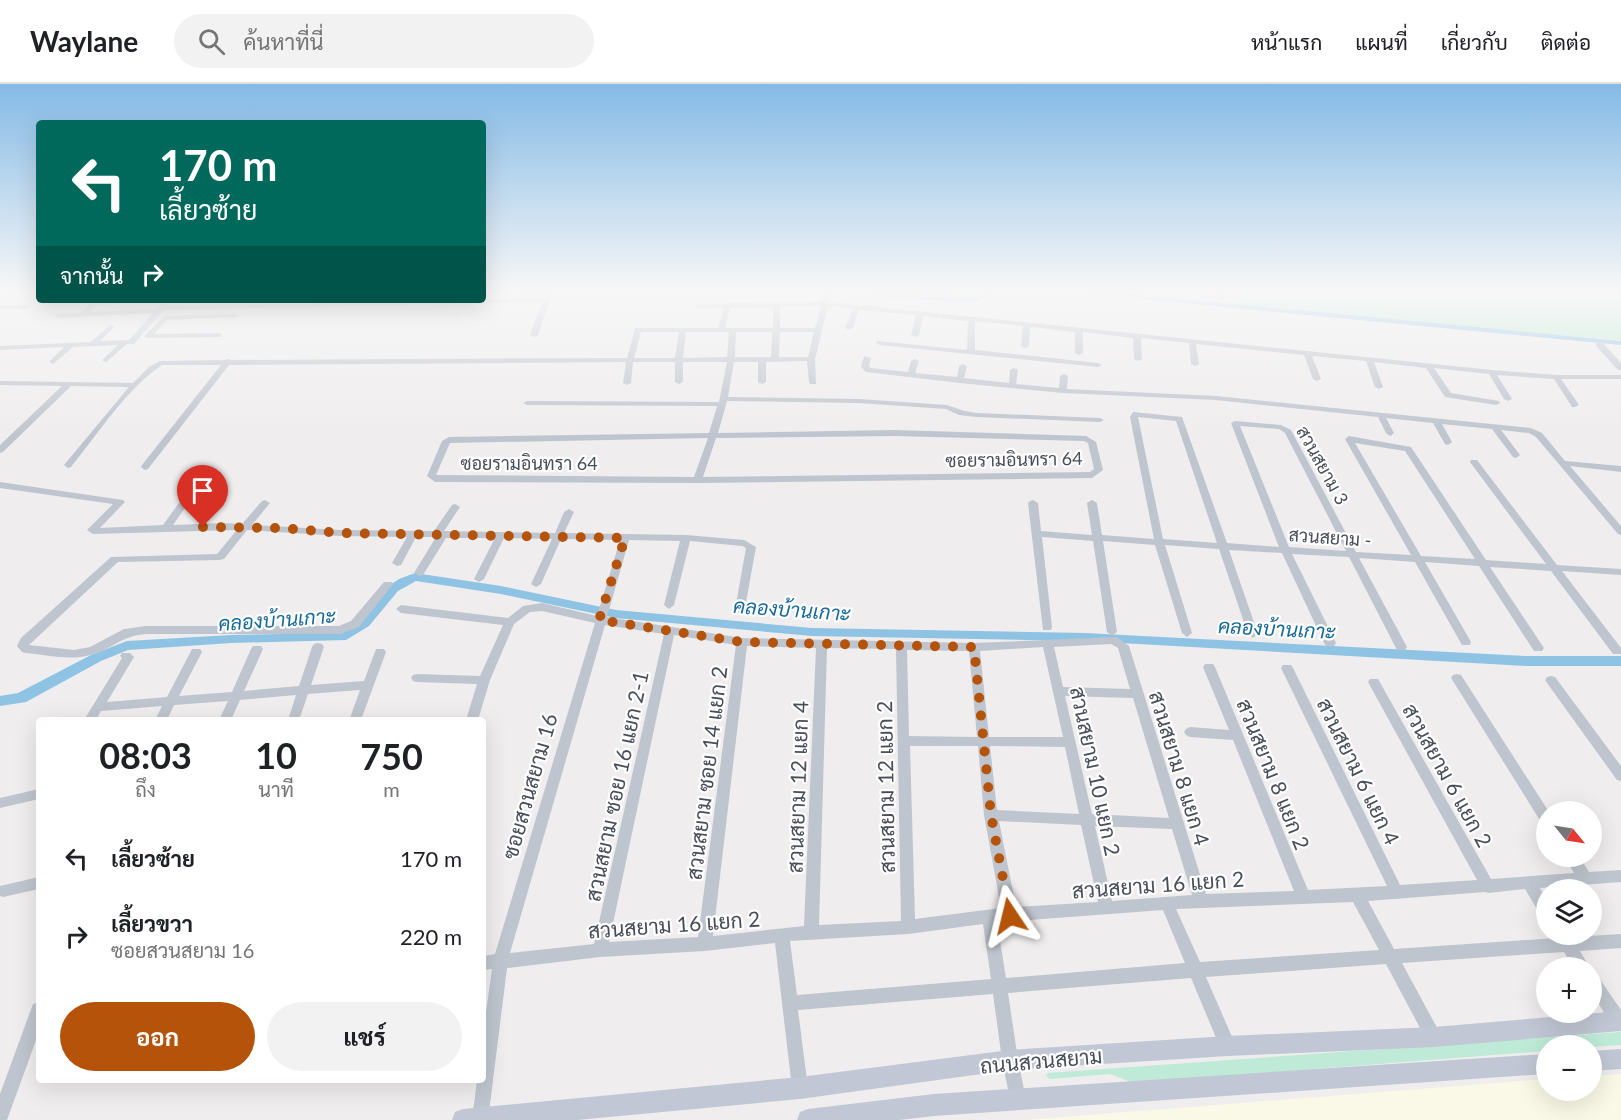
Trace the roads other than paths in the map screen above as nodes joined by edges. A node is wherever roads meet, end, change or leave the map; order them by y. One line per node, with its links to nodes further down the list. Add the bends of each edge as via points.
1 (46, 339): 23 (street)
2 (63, 339): 21 (street)
3 (98, 339): 18 (street)
4 (134, 339): 16 (street)
5 (635, 339): 29 (street)
6 (681, 339): 30 (street)
7 (733, 339): 31 (street)
8 (776, 339): 33 (street)
9 (816, 339): 34 (street)
10 (971, 339): 25 (street)
11 (1026, 339): 22 (street)
12 (1079, 339): 26 (street)
13 (1137, 339): 35 (street)
14 (1174, 339): 15 (street)
15 (1192, 341): 27 (street); 41 (street)
16 (124, 343): 18 (street); 37 (street)
17 (880, 343): 25 (street)
18 (93, 344): 20 (street)
19 (1599, 344): 45 (street)
20 (71, 345): 21 (street); 40 (street)
21 (55, 346): 23 (street)
22 (1025, 346)
23 (38, 347): 24 (street)
24 (0, 348)
25 (970, 351): 42 (street)
26 (1079, 353)
27 (1307, 353): 36 (street); 52 (street)
28 (867, 358): 48 (street, via 865,367 869,370)
29 (630, 359): 30 (street); 38 (street); 54 (street)
30 (678, 359): 31 (street); 55 (street)
31 (732, 359): 32 (street); 67 (street)
32 (762, 359): 33 (street); 56 (street)
33 (775, 359): 34 (street)
34 (811, 359): 57 (street)
35 (1138, 359)
36 (1369, 359): 43 (street); 63 (street)
37 (106, 360)
38 (228, 361): 61 (street, via 157,364); 83 (street)
39 (915, 361): 48 (street)
40 (53, 362)
41 (1195, 364)
42 (1098, 365)
43 (1428, 365): 47 (street); 69 (street, via 1448,395)
44 (963, 366): 53 (street)
45 (1621, 368)
46 (1014, 370): 62 (street)
47 (1492, 372): 50 (street); 66 (street)
48 (911, 375): 53 (street)
49 (1064, 376): 64 (street)
50 (1556, 377): 51 (street); 70 (street)
51 (1621, 377)
52 (1317, 379)
53 (960, 381): 62 (street)
54 (627, 382)
55 (679, 382)
56 (762, 382)
57 (813, 382)
58 (1113, 383): 65 (street)
59 (2, 384): 60 (street)
60 (69, 384): 61 (street); 78 (street)
61 (135, 385): 82 (street)
62 (1012, 386): 64 (street)
63 (1379, 387)
64 (1063, 391): 65 (street)
65 (1116, 393): 71 (street, via 1216,398)
66 (1508, 399)
67 (723, 402): 68 (street); 72 (street, via 859,401 947,407 977,415); 76 (street)
68 (527, 404)
69 (1496, 404)
70 (1575, 405)
71 (1381, 416): 73 (street); 75 (street)
72 (1100, 420)
73 (1437, 423): 74 (street); 77 (street)
74 (1495, 428): 79 (street); 81 (street, via 1535,432)
75 (1390, 433)
76 (713, 436): 85 (street); 85 (street, ซอยรามอินทรา 64, via 447,440 432,478); 85 (street, ซอยรามอินทรา 64, via 895,433 1086,439 1092,442 1099,470 1092,475)
77 (1448, 442)
78 (0, 450)
79 (1516, 455)
80 (1474, 462): 111 (street)
81 (1562, 463): 84 (street); 95 (street)
82 (68, 465)
83 (145, 467)
84 (1621, 469)
85 (698, 480)
86 (3, 488): 94 (street, via 120,502 93,531)
87 (184, 502): 94 (street)
88 (265, 503): 93 (street)
89 (1033, 503): 98 (street)
90 (1092, 503): 101 (street)
91 (455, 507): 97 (street)
92 (569, 512): 100 (street)
93 (247, 527): 94 (street); 96 (street); 115 (street, via 224,555 214,558 116,559 23,646 74,654 93,650 128,632 146,630 340,630 355,624)
94 (165, 529)
95 (1621, 532)
96 (413, 534): 97 (street); 109 (street)
97 (440, 534): 99 (street); 113 (street)
98 (1037, 534): 101 (street, สวนสยาม -); 122 (street)
99 (501, 535): 100 (street); 114 (street)
100 (559, 536): 102 (street); 116 (street)
101 (1098, 537): 104 (street, สวนสยาม -); 124 (street)
102 (625, 538): 103 (street); 120 (street, ซอยสวนสยาม 16)
103 (686, 538): 117 (street); 119 (street, via 744,543 751,547)
104 (1159, 541): 105 (street, สวนสยาม -); 105 (street, via 1136,414 1179,419); 125 (street)
105 (1222, 546): 106 (street, สวนสยาม -); 126 (street)
106 (1285, 550): 107 (street, สวนสยาม -); 107 (street, สวนสยาม 3, via 1235,423 1286,429); 130 (street, สวนสยาม 3)
107 (1353, 555): 108 (street, สวนสยาม -); 135 (street, สวนสยาม 3)
108 (1417, 559): 110 (street, สวนสยาม -); 110 (street, สวนสยาม 3, via 1349,439 1408,449); 128 (street, สวนสยาม 3)
109 (398, 563)
110 (1482, 563): 111 (street, สวนสยาม -); 136 (street, สวนสยาม 3)
111 (1553, 567): 112 (street, สวนสยาม -); 138 (street)
112 (1621, 572)
113 (419, 573)
114 (479, 579)
115 (388, 584)
116 (536, 584)
117 (669, 605)
118 (401, 609): 121 (street)
119 (740, 610)
120 (601, 614): 121 (street, via 543,607 527,609); 123 (street); 199 (street, ซอยสวนสยาม 16)
121 (510, 622): 146 (street)
122 (1047, 627)
123 (670, 631): 127 (street); 197 (street, สวนสยาม ซอย 16 แยก 2-1)
124 (1112, 632)
125 (1187, 633)
126 (1253, 634)
127 (742, 642): 131 (street); 196 (street, สวนสยาม ซอย 14 แยก 2)
128 (1466, 642)
129 (1048, 643): 134 (street); 151 (street, สวนสยาม 10 แยก 2); 152 (street, สวนสยาม 8 แยก 4, via 1113,640 1123,646)
130 (1330, 643)
131 (822, 644): 132 (street); 191 (street, สวนสยาม 12 แยก 4)
132 (901, 646): 134 (street); 164 (street, สวนสยาม 12 แยก 2)
133 (318, 647): 150 (street)
134 (974, 647): 166 (street)
135 (1401, 647)
136 (1538, 648)
137 (257, 649): 153 (street)
138 (1617, 651)
139 (196, 652): 154 (street)
140 (380, 652): 149 (street)
141 (126, 656): 155 (street)
142 (1209, 667): 163 (street, สวนสยาม 8 แยก 2)
143 (1287, 668): 181 (street, สวนสยาม 6 แยก 4)
144 (417, 678): 146 (street)
145 (1457, 678): 169 (street)
146 (484, 680): 161 (street)
147 (1551, 680): 167 (street)
148 (1374, 682): 179 (street, สวนสยาม 6 แยก 2)
149 (369, 685): 150 (street); 160 (street)
150 (303, 690): 153 (street); 159 (street)
151 (1058, 691): 152 (street); 165 (street, สวนสยาม 10 แยก 2)
152 (1137, 694): 173 (street, สวนสยาม 8 แยก 4)
153 (237, 696): 154 (street); 158 (street)
154 (170, 702): 155 (street); 157 (street)
155 (98, 707): 156 (street)
156 (92, 717)
157 (162, 717)
158 (226, 717)
159 (295, 717)
160 (356, 717)
161 (473, 717)
162 (1190, 732): 163 (street)
163 (1236, 735): 184 (street, สวนสยาม 8 แยก 2)
164 (904, 741): 166 (street); 190 (street, สวนสยาม 12 แยก 2)
165 (1069, 742): 166 (street); 172 (street, สวนสยาม 10 แยก 2)
166 (983, 743): 171 (street)
167 (1621, 776)
168 (36, 795): 170 (street)
169 (1536, 802)
170 (0, 803)
171 (991, 815): 172 (street); 189 (street)
172 (1085, 819): 173 (street); 187 (street, สวนสยาม 10 แยก 2)
173 (1178, 824): 185 (street, สวนสยาม 8 แยก 4)
174 (1578, 867): 176 (street)
175 (1621, 876): 176 (street, สวนสยาม 16 แยก 2)
176 (1585, 878): 178 (street, สวนสยาม 16 แยก 2)
177 (36, 884): 180 (street)
178 (1529, 884): 179 (street, สวนสยาม 16 แยก 2); 183 (street)
179 (1488, 886): 181 (street, สวนสยาม 16 แยก 2)
180 (3, 891)
181 (1396, 891): 182 (street, สวนสยาม 16 แยก 2)
182 (1357, 895): 184 (street, สวนสยาม 16 แยก 2); 198 (street)
183 (1536, 895)
184 (1303, 896): 185 (street, สวนสยาม 16 แยก 2)
185 (1201, 901): 186 (street, สวนสยาม 16 แยก 2)
186 (1167, 904): 187 (street, สวนสยาม 16 แยก 2); 201 (street)
187 (1106, 908): 189 (street, สวนสยาม 16 แยก 2)
188 (989, 916): 189 (street, สวนสยาม 16 แยก 2); 190 (street, สวนสยาม 16 แยก 2); 202 (street)
189 (1010, 916)
190 (909, 927): 191 (street, สวนสยาม 16 แยก 2)
191 (811, 932): 192 (street, สวนสยาม 16 แยก 2)
192 (782, 937): 196 (street, สวนสยาม 16 แยก 2); 204 (street)
193 (1602, 940): 194 (street)
194 (1621, 941)
195 (1536, 942): 198 (street)
196 (705, 944): 197 (street, สวนสยาม 16 แยก 2)
197 (600, 950): 199 (street, สวนสยาม 16 แยก 2)
198 (1391, 957): 201 (street); 207 (street)
199 (500, 962): 200 (street, สวนสยาม 16 แยก 2); 209 (street, ซอยสวนสยาม 16)
200 (486, 963)
201 (1195, 970): 202 (street); 208 (street)
202 (1000, 985): 204 (street); 211 (street)
203 (1602, 995): 206 (street)
204 (790, 1003): 215 (street)
205 (36, 1018): 218 (street)
206 (1620, 1021): 207 (street, ถนนสวนสยาม)
207 (1434, 1037): 208 (street, ถนนสวนสยาม)
208 (1228, 1046): 211 (street, ถนนสวนสยาม)
209 (486, 1047)
210 (1621, 1059): 212 (street)
211 (1010, 1060): 215 (street, ถนนสวนสยาม); 216 (street)
212 (1602, 1060)
213 (1536, 1065): 216 (street, ถนนสวนสยาม)
214 (480, 1083): 220 (street, ซอยสวนสยาม 16)
215 (800, 1088): 220 (street, ถนนสวนสยาม)
216 (1018, 1100): 217 (street, ถนนสวนสยาม)
217 (935, 1112): 219 (street, ถนนสวนสยาม)
218 (0, 1117)
219 (833, 1118): 221 (street, ถนนสวนสยาม)
220 (474, 1119)
221 (808, 1120)

